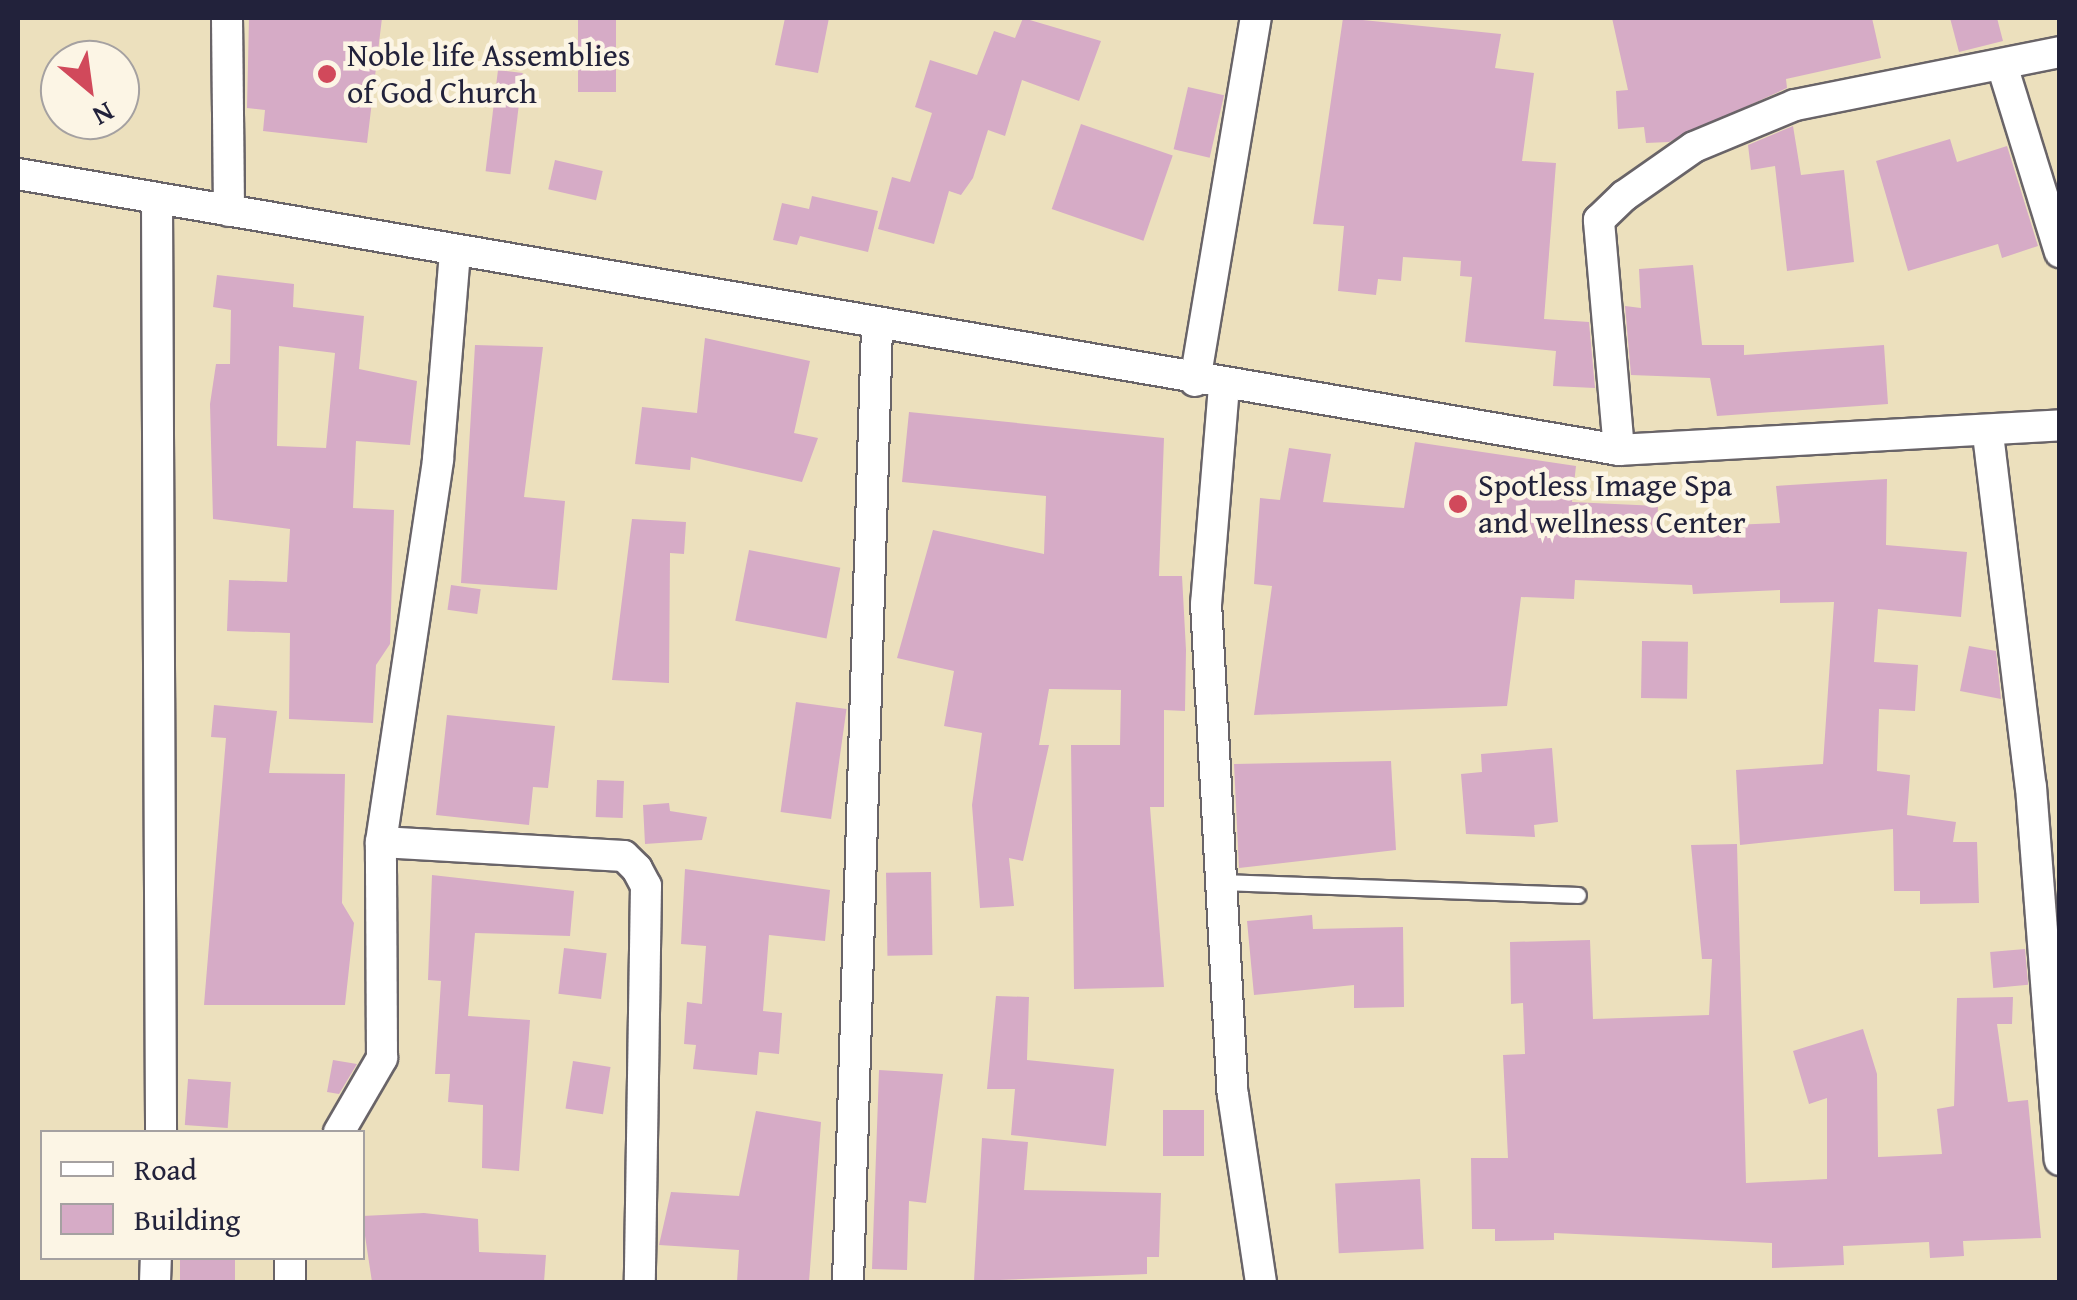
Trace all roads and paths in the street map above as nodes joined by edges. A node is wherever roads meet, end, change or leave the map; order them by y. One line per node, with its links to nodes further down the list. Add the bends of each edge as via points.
1 (226, 18): 7 (street)
2 (1256, 18): 11 (street)
3 (2060, 52): 4 (street)
4 (2002, 66): 9 (street); 14 (street, via 1795,105 1694,147 1598,220)
5 (18, 174): 6 (street)
6 (157, 203): 7 (street); 19 (street)
7 (229, 211): 8 (street)
8 (455, 251): 10 (street); 16 (street, via 438,459)
9 (2060, 252)
10 (877, 325): 11 (street); 23 (street)
11 (1210, 384): 14 (street); 17 (street, via 1206,603)
12 (2060, 425): 13 (street)
13 (1988, 434): 14 (street, via 1776,434); 15 (street)
14 (1619, 450)
15 (2045, 783): 21 (street)
16 (381, 842): 20 (street, via 382,1058); 22 (street, via 624,856 637,869 646,886)
17 (1222, 882): 18 (lane); 24 (street, via 1233,1095)
18 (1578, 895)
19 (161, 1130)
20 (340, 1130)
21 (2060, 1160)
22 (640, 1282)
23 (848, 1282)
24 (1262, 1282)

